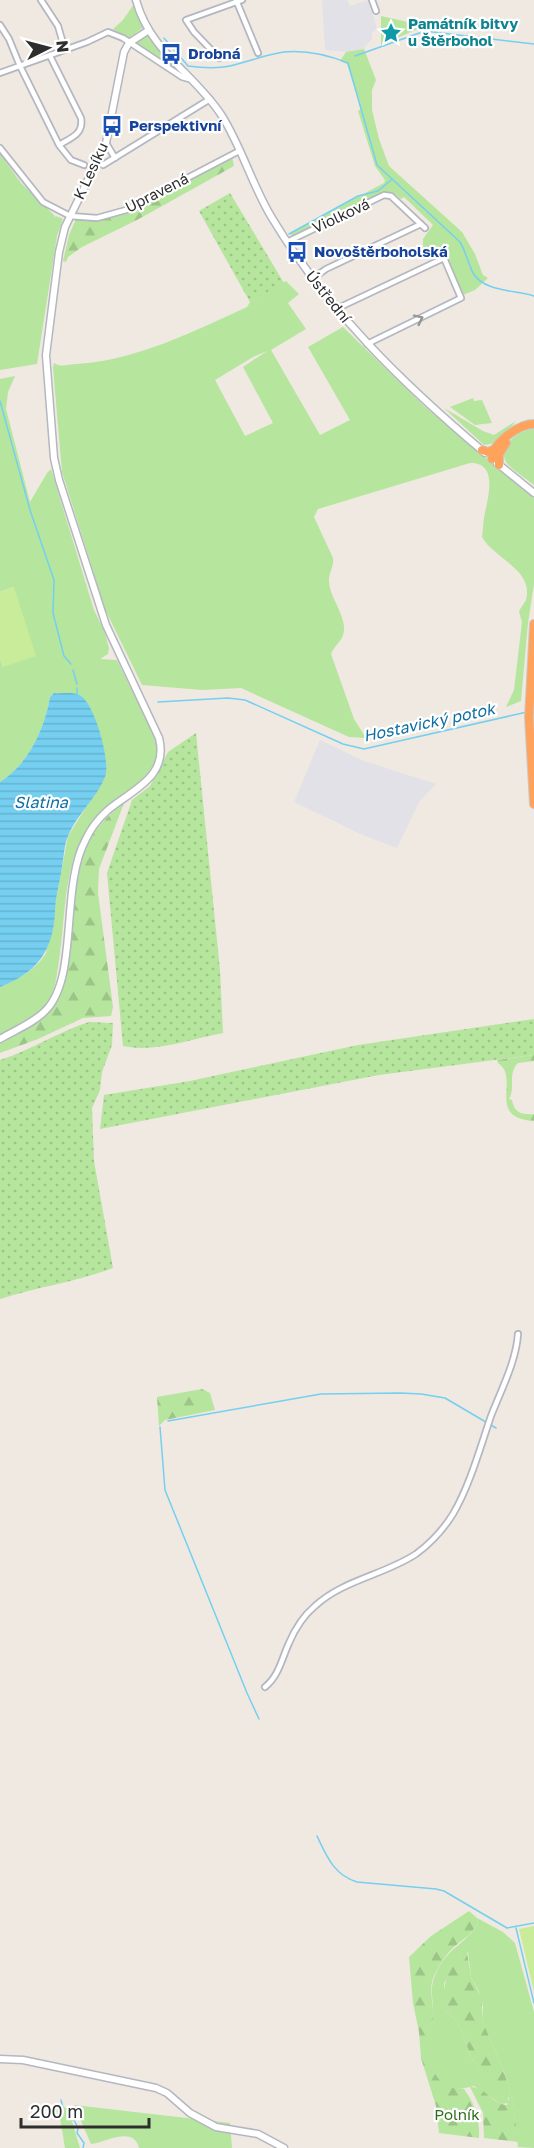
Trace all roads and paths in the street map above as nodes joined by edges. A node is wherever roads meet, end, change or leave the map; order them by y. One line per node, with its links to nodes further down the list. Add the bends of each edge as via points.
1 (40, 0): 9 (street, via 58,26)
2 (136, 0): 7 (street, Ústřední)
3 (372, 0): 5 (street)
4 (238, 1): 10 (street); 12 (street, via 186,20)
5 (376, 11)
6 (0, 25): 13 (street)
7 (149, 30): 8 (street); 15 (street, Ústřední)
8 (129, 43): 9 (street, via 108,32); 15 (street); 17 (street, K Lesíku)
9 (65, 50): 11 (street)
10 (258, 52)
11 (50, 56): 13 (street); 18 (street, via 82,124 75,136)
12 (219, 58)
13 (20, 66): 14 (street); 18 (street)
14 (0, 73)
15 (189, 79): 16 (street, Ústřední)
16 (210, 99): 20 (street, Ústřední); 21 (street)
17 (106, 143): 21 (street); 24 (street, K Lesíku)
18 (59, 146): 22 (street, via 71,160)
19 (0, 148): 24 (street, via 43,202)
20 (239, 151): 24 (street, Upravená, via 126,210 97,218); 25 (street, Ústřední, via 253,185)
21 (115, 158): 23 (street)
22 (84, 165)
23 (103, 165)
24 (70, 216): 36 (street, K Lesíku, via 59,252 46,355 56,469 106,625 162,749 159,763 148,780 109,810 80,849 55,998 38,1017)
25 (287, 242): 26 (street, Ústřední); 26 (street, Violková, via 384,195 391,196 423,226)
26 (312, 279): 27 (street, Ústřední)
27 (336, 309): 28 (street, Ústřední); 28 (street, one-way to 27, via 461,298 444,258)
28 (367, 344): 30 (street, Ústřední)
29 (534, 425): 31 (highway, via 516,428)
30 (482, 450): 31 (highway)
31 (495, 454): 32 (highway)
32 (499, 465): 33 (street)
33 (534, 494)
34 (534, 624): 35 (highway, via 529,705)
35 (534, 804)
36 (0, 1039)
37 (518, 1334): 38 (street, via 514,1355 462,1496 445,1526 409,1558 337,1590 314,1606 295,1630 276,1675)
38 (266, 1687)
39 (0, 2059): 40 (street, via 23,2060 156,2088 190,2114 216,2127 258,2134)
40 (284, 2148)

